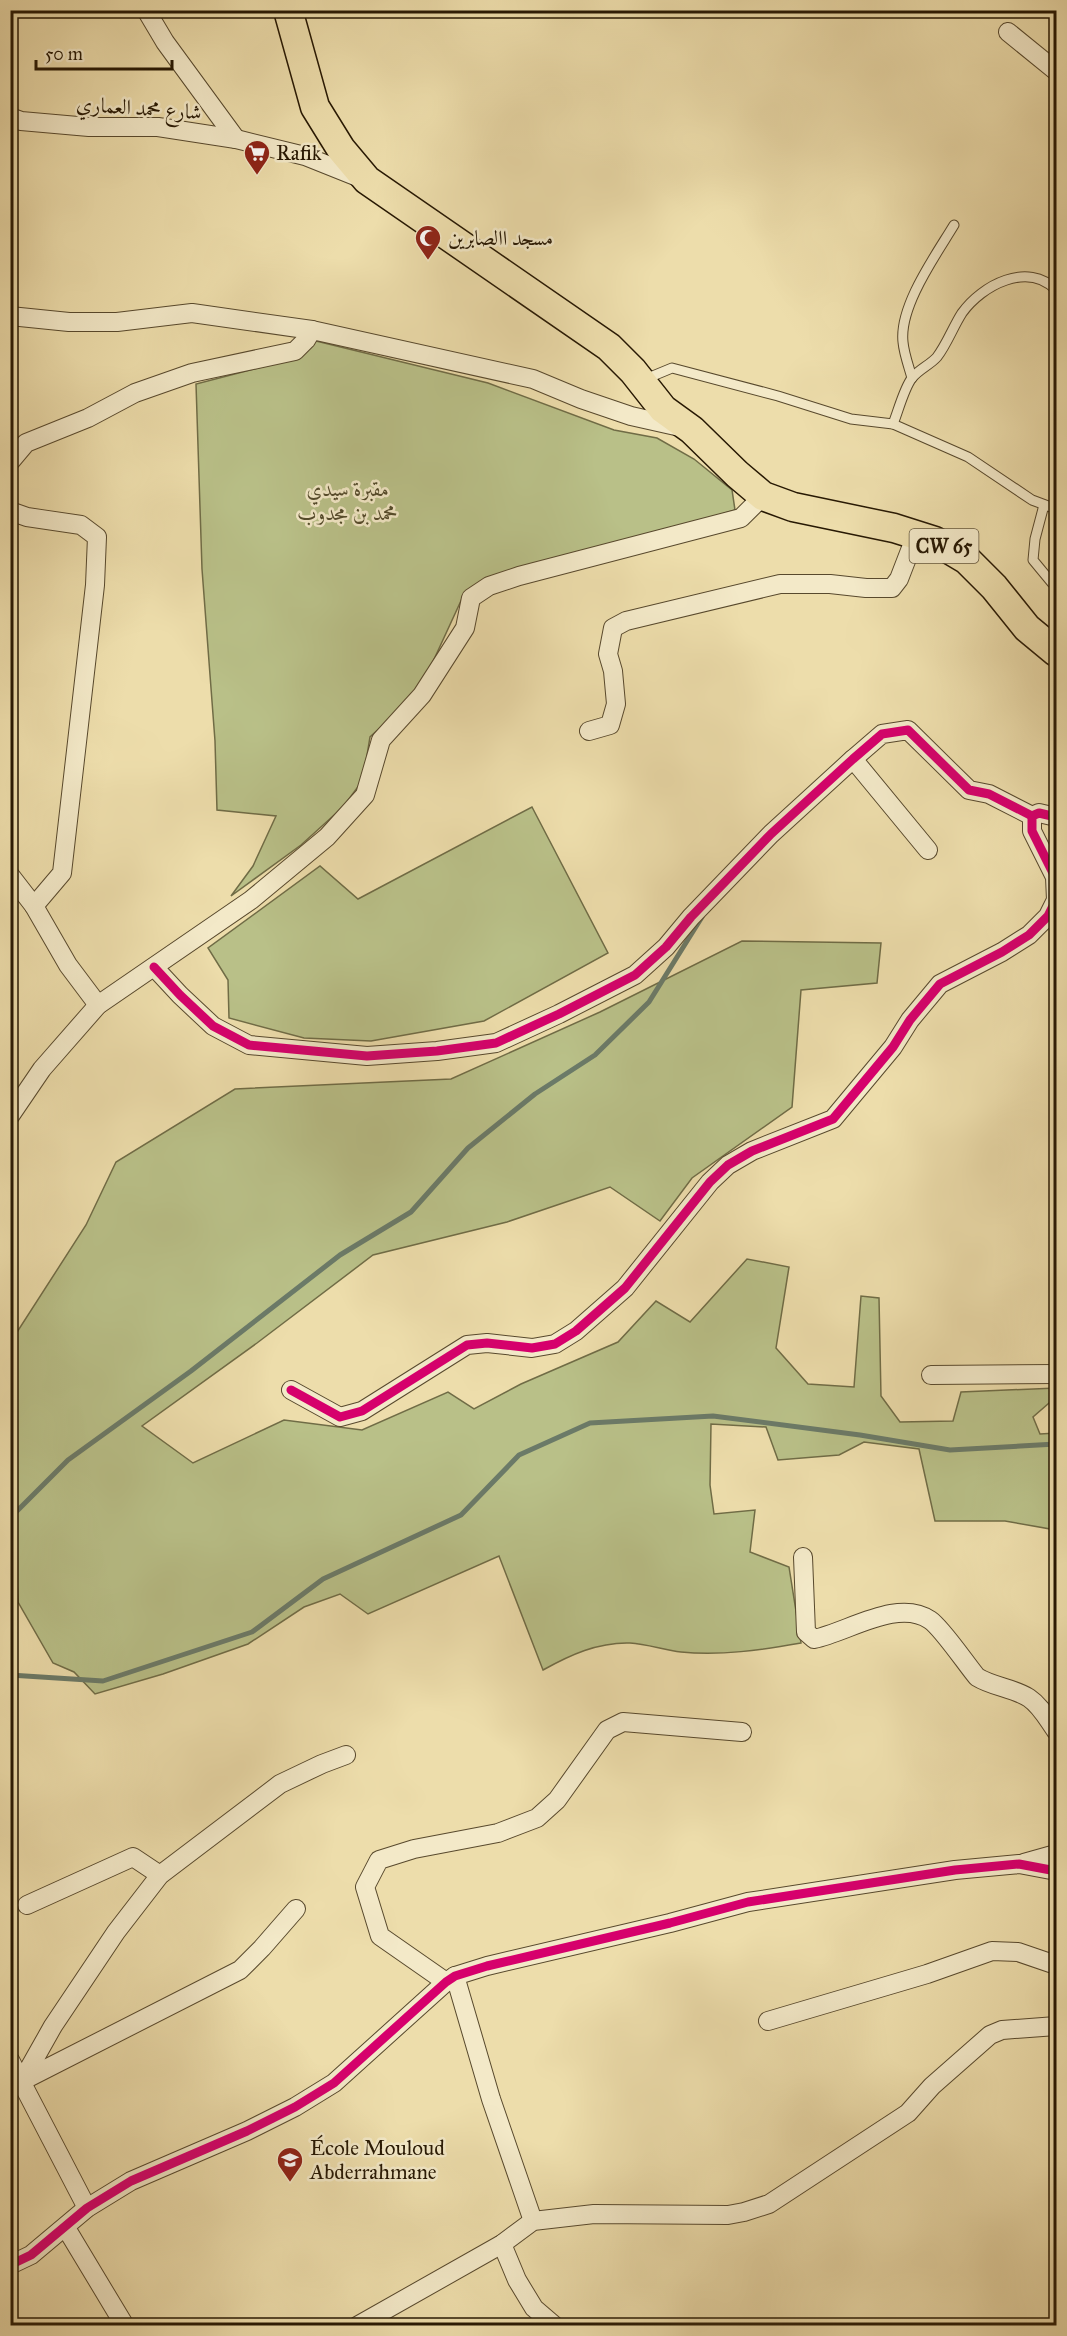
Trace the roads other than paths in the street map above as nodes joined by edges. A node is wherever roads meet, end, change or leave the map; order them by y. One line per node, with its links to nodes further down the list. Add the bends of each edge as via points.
1 (146, 10): 6 (street)
2 (288, 10): 7 (main road, via 315,107 341,149)
3 (1008, 32): 4 (street)
4 (1056, 71)
5 (10, 117): 6 (street, شارع محمد العماري, via 89,127 158,128)
6 (236, 139): 7 (street, شارع محمد العماري, via 305,156)
7 (367, 180): 13 (main road, via 609,347)
8 (954, 225): 12 (lane, via 915,290 906,316 902,341)
9 (1056, 290): 12 (lane, via 1029,276 1000,281 963,312 936,358)
10 (10, 316): 11 (street, via 117,322 192,313)
11 (312, 330): 15 (street, via 533,379 631,416); 16 (street, via 295,351 192,373 135,393 88,418 26,443)
12 (912, 378): 14 (lane)
13 (641, 381): 14 (lane, via 672,368 851,418); 15 (main road, via 663,409)
14 (893, 424): 18 (lane, via 968,457)
15 (692, 430): 17 (main road)
16 (10, 462)
17 (764, 496): 21 (main road, CW 65, via 793,507); 31 (street, via 741,518 519,576 489,586 471,598 465,628 422,695 381,740 364,795 327,837 251,900)
18 (1044, 505): 19 (lane); 22 (lane, via 1033,560)
19 (1056, 509)
20 (10, 511): 30 (street, via 81,525 97,537 62,873)
21 (916, 535): 23 (main road, CW 65, via 967,560 1027,628); 24 (street, via 892,588 780,584 626,621 613,628 608,654 614,671 616,704 610,725)
22 (1056, 585)
23 (1056, 652)
24 (589, 731)
25 (853, 759): 26 (street, via 882,734 908,730 969,790 989,794); 28 (street); 31 (street, via 771,834 635,975 496,1043 367,1056 249,1044 213,1026)
26 (1032, 816): 27 (street, via 1039,813); 36 (street, via 1032,831 1055,877 1056,900 1048,916 1029,935 1002,952 940,984 916,1010 894,1047 833,1119 752,1150 728,1165 625,1288 576,1332 555,1344 532,1348 467,1345 362,1411 340,1417)
27 (1056, 817)
28 (928, 850)
29 (10, 875): 30 (street)
30 (34, 906): 32 (street, via 68,965)
31 (154, 967): 32 (street)
32 (98, 1005): 33 (street, via 42,1069)
33 (10, 1116)
34 (1056, 1374): 35 (street)
35 (931, 1375)
36 (291, 1390)
37 (803, 1557): 38 (street, via 806,1632 814,1639 895,1612 917,1613 932,1621 977,1677 1027,1697 1038,1705)
38 (1056, 1731)
39 (742, 1732): 48 (street, via 622,1722 607,1730 557,1800 537,1818 498,1833 379,1860 365,1887 380,1936)
40 (346, 1755): 44 (street, via 280,1784)
41 (1056, 1854): 42 (street)
42 (1019, 1864): 43 (street); 48 (street, via 748,1902 486,1966)
43 (1056, 1871)
44 (160, 1875): 45 (street, via 133,1857); 54 (street, via 53,2026)
45 (27, 1905)
46 (296, 1909): 54 (street, via 240,1970)
47 (1056, 1965): 51 (street, via 1018,1952 992,1951)
48 (450, 1979): 50 (street); 56 (street)
49 (426, 2015): 50 (street)
50 (407, 2018): 55 (street, via 334,2083 295,2107 131,2181)
51 (768, 2021)
52 (1056, 2026): 56 (street, via 1002,2030 990,2035 932,2086 908,2113 769,2204 728,2215 594,2214)
53 (10, 2060): 54 (street)
54 (22, 2081): 55 (street)
55 (87, 2208): 57 (street)
56 (533, 2221): 58 (street)
57 (66, 2228): 59 (street, via 31,2255); 60 (street)
58 (502, 2244): 61 (street); 62 (street, via 534,2308)
59 (10, 2265)
60 (125, 2325)
61 (357, 2325)
62 (555, 2325)

